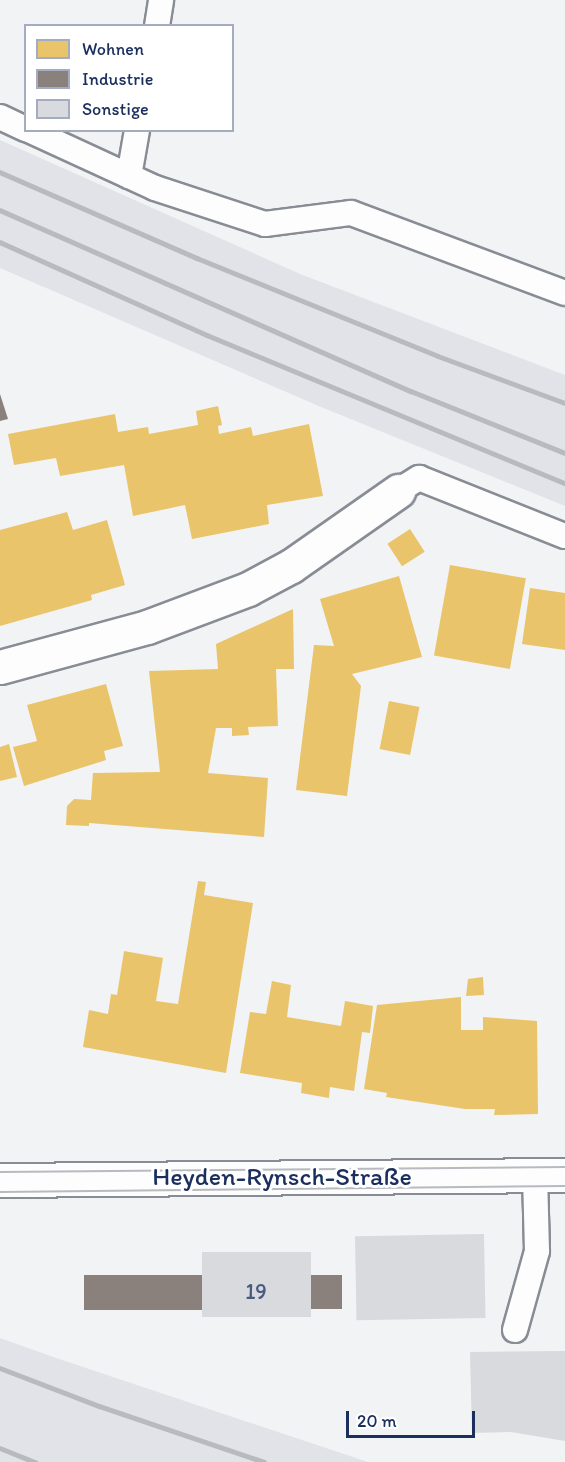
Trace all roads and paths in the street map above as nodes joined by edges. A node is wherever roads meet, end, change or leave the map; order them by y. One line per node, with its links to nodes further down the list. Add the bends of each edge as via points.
1 (161, 0): 2 (lane)
2 (157, 24)
3 (0, 117): 4 (lane)
4 (24, 129)
5 (31, 132): 7 (lane)
6 (137, 132): 7 (lane)
7 (129, 176): 8 (lane, via 265,224 351,213)
8 (565, 293)
9 (398, 491): 10 (lane, via 419,478); 11 (main road, via 291,566 248,589 147,627)
10 (565, 536)
11 (0, 667)
12 (550, 1175): 13 (main road, Heyden-Rynsch-Straße); 14 (lane, via 537,1251)
13 (0, 1180)
14 (515, 1330)

